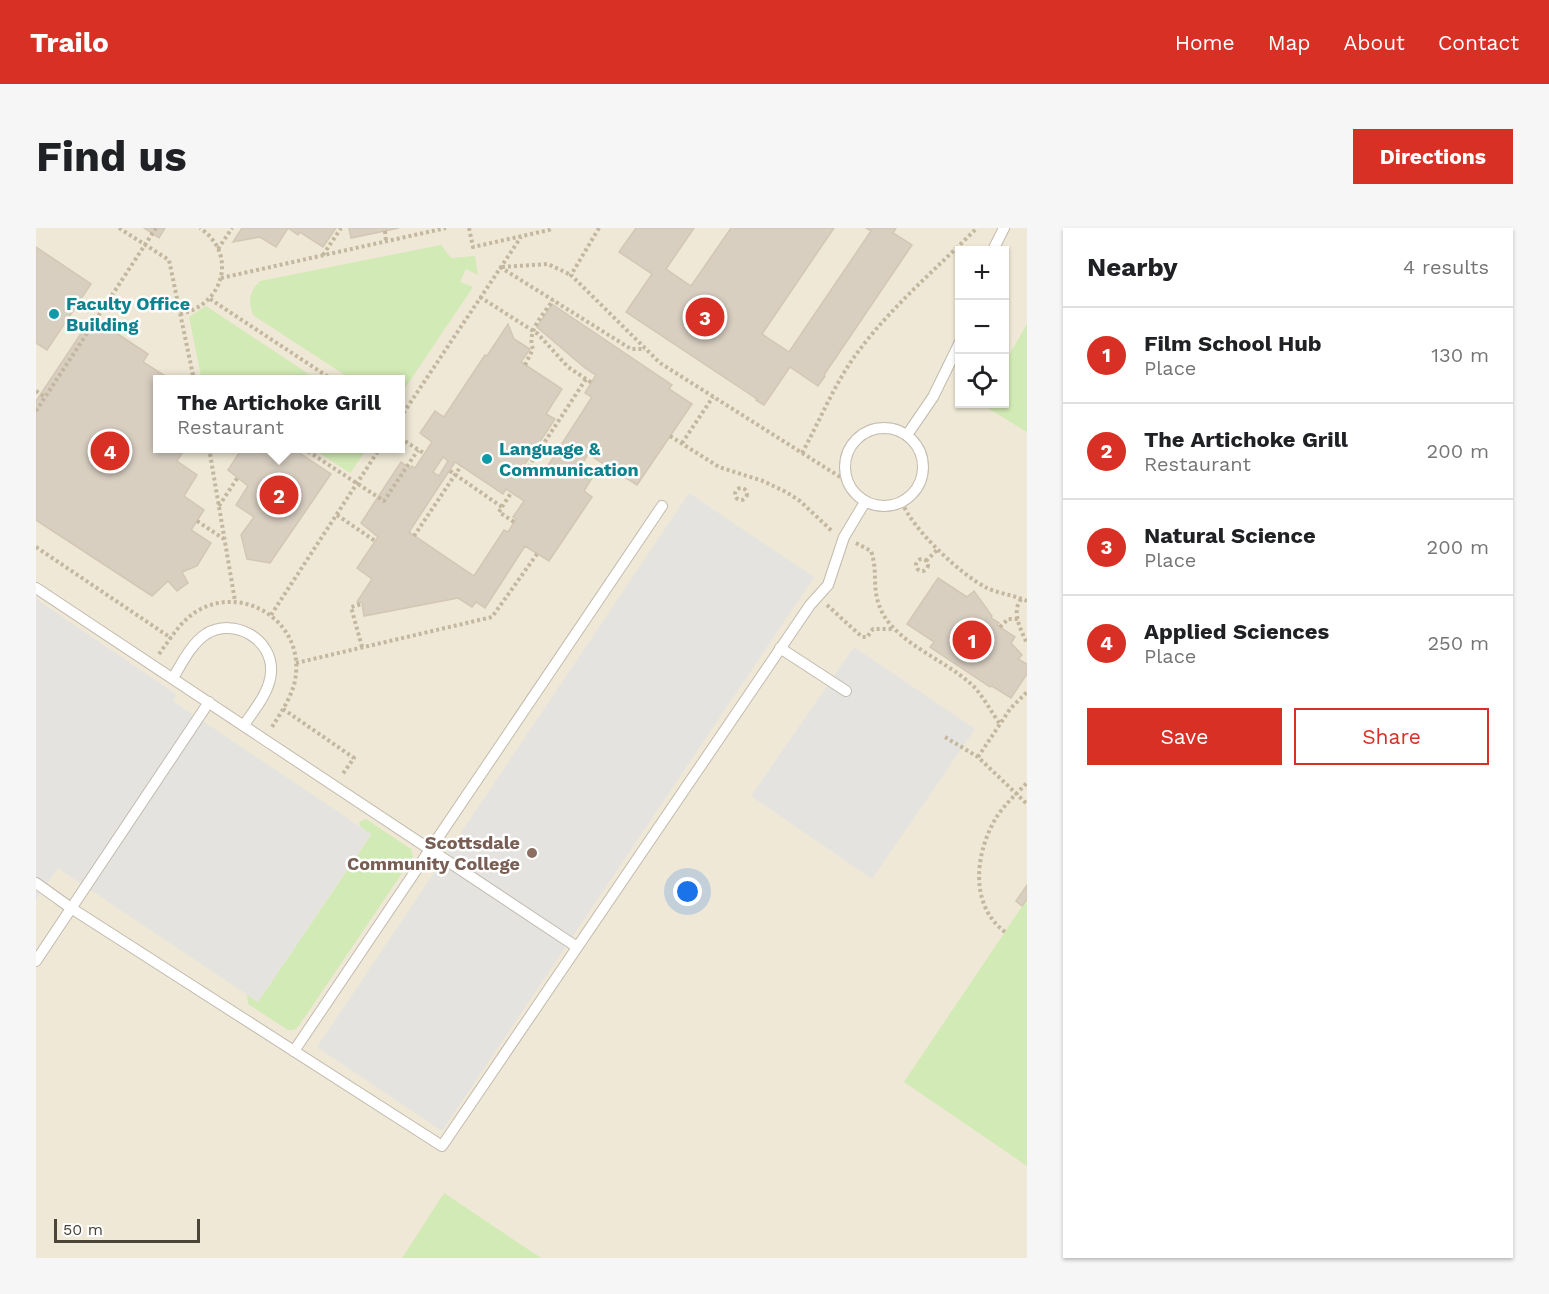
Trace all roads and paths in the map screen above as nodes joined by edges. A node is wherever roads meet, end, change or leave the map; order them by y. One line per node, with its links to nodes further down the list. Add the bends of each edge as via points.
1 (119, 228): 17 (path)
2 (156, 228): 17 (path)
3 (200, 228): 19 (path)
4 (232, 228): 19 (path)
5 (341, 228): 20 (path)
6 (446, 228): 16 (path)
7 (469, 228): 15 (path, via 473,247)
8 (537, 228): 14 (path)
9 (551, 228): 14 (path)
10 (599, 228): 22 (path)
11 (977, 228): 50 (path, via 866,342 845,371)
12 (1004, 228): 18 (lane)
13 (385, 231): 16 (path)
14 (534, 233): 15 (path)
15 (521, 237): 21 (path)
16 (386, 241): 20 (path)
17 (145, 245): 27 (path, via 169,261); 39 (path)
18 (995, 246)
19 (218, 249): 23 (path)
20 (323, 255): 23 (path)
21 (500, 267): 22 (path, via 548,264); 24 (path); 26 (path)
22 (571, 275): 30 (path)
23 (221, 278): 25 (path)
24 (480, 297): 28 (path); 41 (path)
25 (210, 299): 27 (path, via 195,310); 35 (path)
26 (554, 300): 28 (path); 29 (path)
27 (180, 314): 34 (path)
28 (533, 330): 33 (path, via 533,349); 36 (path)
29 (626, 347): 30 (path); 31 (path)
30 (645, 349): 40 (path)
31 (623, 352)
32 (955, 352): 43 (lane, via 933,397)
33 (525, 365)
34 (193, 375)
35 (325, 375)
36 (586, 380): 37 (path); 54 (path)
37 (592, 383)
38 (36, 391): 39 (path)
39 (45, 397): 42 (path)
40 (713, 397): 45 (path); 50 (path)
41 (405, 410)
42 (36, 411)
43 (907, 435): 58 (lane, via 898,430 878,429 858,438 846,458); 63 (lane, via 921,451 924,463 919,486)
44 (405, 441): 46 (path)
45 (682, 443)
46 (418, 450): 51 (path); 59 (path, via 384,501)
47 (210, 453): 64 (path)
48 (310, 453): 59 (path)
49 (377, 453): 59 (path)
50 (802, 453): 58 (path)
51 (425, 454)
52 (461, 466): 55 (path)
53 (450, 471): 55 (path)
54 (525, 472)
55 (455, 474): 66 (path); 70 (path)
56 (238, 477): 64 (path)
57 (745, 477): 60 (path)
58 (848, 482): 62 (lane)
59 (357, 484): 67 (path)
60 (742, 488)
61 (512, 493): 66 (path)
62 (865, 502): 63 (lane, via 884,506); 78 (lane, via 844,537 828,585)
63 (902, 502): 74 (path, via 906,514)
64 (219, 506): 71 (path)
65 (663, 506): 104 (lane)
66 (502, 507): 69 (path, via 499,512)
67 (337, 515): 72 (path); 83 (path)
68 (197, 521): 71 (path)
69 (514, 522)
70 (414, 536)
71 (224, 539): 80 (path)
72 (375, 542)
73 (36, 547): 87 (path)
74 (939, 549): 76 (path); 79 (path, via 973,580)
75 (537, 554): 89 (path, via 492,617)
76 (926, 561)
77 (36, 588): 92 (lane)
78 (818, 596): 86 (path, via 862,637 873,629); 90 (lane)
79 (1022, 598): 81 (path); 84 (path, via 1017,606)
80 (235, 601)
81 (1027, 601)
82 (362, 604): 89 (path, via 351,607)
83 (271, 615)
84 (1018, 619): 85 (path, via 1008,619); 88 (path)
85 (1000, 627)
86 (894, 629)
87 (171, 638)
88 (1027, 643)
89 (362, 647): 91 (path)
90 (780, 648): 93 (lane); 108 (lane)
91 (296, 663)
92 (173, 678): 95 (lane); 97 (lane, via 197,641 208,633 232,628 256,638 265,647 272,672 269,685)
93 (846, 691)
94 (1027, 692): 99 (path)
95 (209, 702): 97 (lane); 106 (lane)
96 (283, 709): 101 (path, via 354,758)
97 (244, 725): 101 (lane)
98 (945, 737): 99 (path)
99 (978, 757): 102 (path)
100 (1027, 783): 102 (path)
101 (335, 786): 104 (lane)
102 (1016, 794): 103 (path); 107 (path, via 996,818 986,838 979,885 989,917)
103 (1027, 804)
104 (431, 849): 108 (lane); 110 (lane)
105 (36, 883): 106 (lane)
106 (71, 908): 109 (lane); 110 (lane)
107 (1005, 932)
108 (577, 947): 110 (lane, via 442,1146)
109 (36, 961)
110 (294, 1051)

